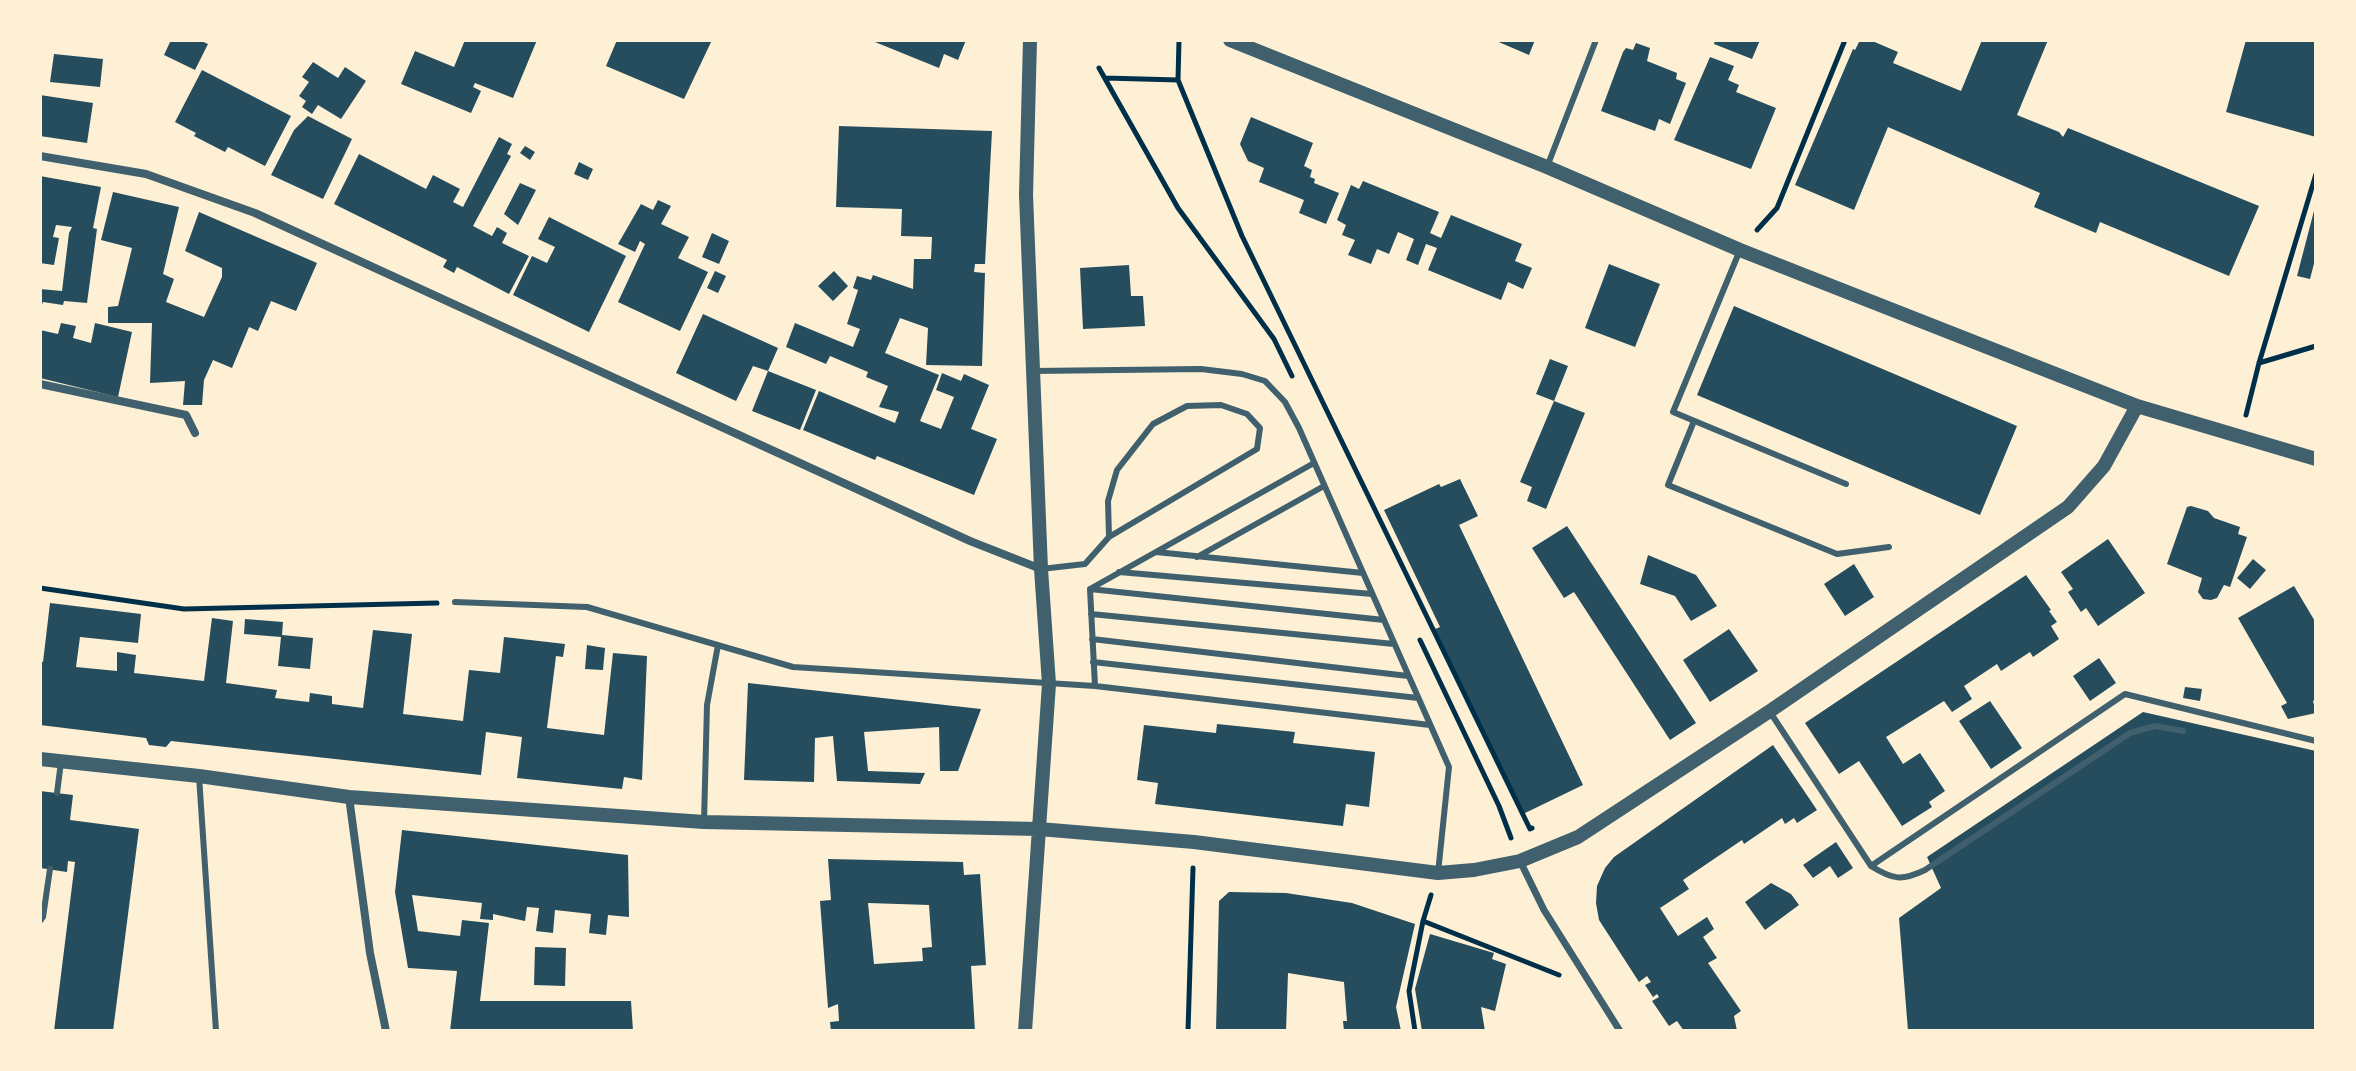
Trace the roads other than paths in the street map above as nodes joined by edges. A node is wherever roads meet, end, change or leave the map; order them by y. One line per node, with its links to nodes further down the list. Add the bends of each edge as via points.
1 (1030, 40): 7 (street, via 1026,195)
2 (1230, 40): 5 (street)
3 (1596, 40): 5 (lane)
4 (40, 156): 20 (street, via 146,174 255,213)
5 (1547, 167): 6 (street)
6 (1740, 250): 9 (street); 10 (lane, via 1673,412)
7 (1033, 371): 13 (lane, via 1201,369 1265,381 1285,402); 20 (street)
8 (40, 384): 11 (street, via 186,415)
9 (2137, 406): 12 (street); 36 (street, via 2104,466 2068,507)
10 (1694, 421): 14 (lane); 17 (lane, via 1668,485 1837,554)
11 (195, 433)
12 (2316, 459)
13 (1314, 463): 15 (lane); 18 (lane)
14 (1846, 484)
15 (1324, 486): 19 (lane); 22 (lane)
16 (1109, 537): 16 (lane, via 1257,449 1260,428 1247,414 1221,405 1187,406 1153,424 1117,470 1108,501); 20 (lane, via 1085,564)
17 (1889, 547)
18 (1156, 552): 19 (lane); 21 (lane)
19 (1197, 557): 22 (lane)
20 (1041, 569): 33 (street)
21 (1119, 572): 23 (lane); 24 (lane)
22 (1363, 573): 24 (lane)
23 (1090, 589): 26 (lane); 27 (lane)
24 (1372, 594): 27 (lane)
25 (455, 602): 30 (lane, via 587,607)
26 (1091, 614): 28 (lane); 29 (lane)
27 (1384, 620): 29 (lane)
28 (1092, 639): 31 (lane); 32 (lane)
29 (1394, 644): 32 (lane)
30 (718, 645): 33 (lane, via 793,667); 45 (lane, via 707,705)
31 (1093, 662): 34 (lane); 35 (lane)
32 (1408, 676): 35 (lane)
33 (1049, 684): 34 (lane); 46 (street)
34 (1095, 686): 37 (lane)
35 (1418, 698): 37 (lane)
36 (1770, 711): 47 (street, via 1578,837); 48 (lane)
37 (1430, 725): 50 (lane, via 1449,767)
38 (2183, 731): 48 (lane, via 2155,726 2130,733 1906,879)
39 (2316, 741): 48 (lane, via 2125,694)
40 (40, 759): 41 (street)
41 (61, 762): 42 (street); 43 (lane)
42 (199, 776): 44 (street); 52 (lane)
43 (57, 793)
44 (349, 797): 45 (street); 53 (street)
45 (704, 822): 46 (street)
46 (1039, 829): 50 (street, via 1194,842); 54 (street)
47 (1520, 861): 50 (street); 55 (street, via 1544,910)
48 (1871, 866)
49 (50, 869): 51 (lane)
50 (1438, 873)
51 (40, 921)
52 (216, 1031)
53 (386, 1031)
54 (1025, 1031)
55 (1620, 1031)

